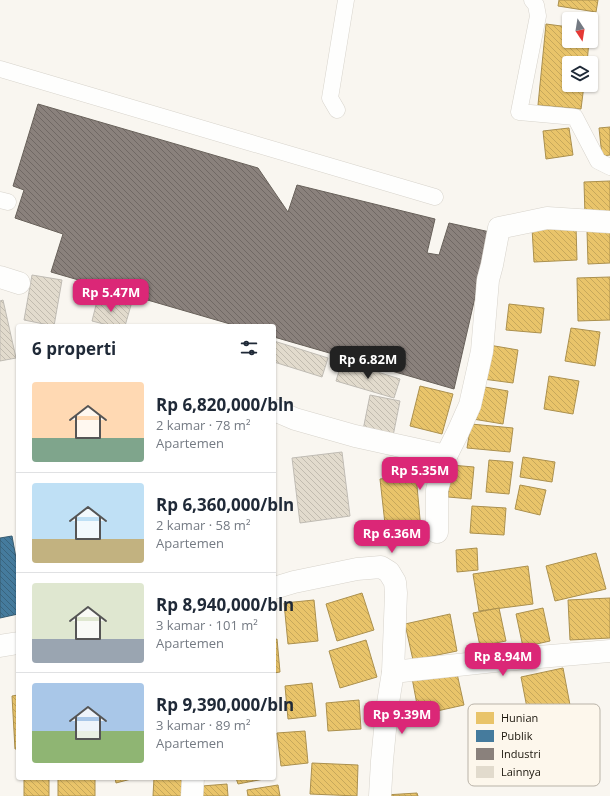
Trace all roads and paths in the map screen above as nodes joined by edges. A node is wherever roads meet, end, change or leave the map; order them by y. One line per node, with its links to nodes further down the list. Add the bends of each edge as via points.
1 (346, 0): 4 (lane, via 330,98)
2 (532, 0): 5 (lane, via 538,16 519,112 576,117 598,161)
3 (0, 69): 6 (lane)
4 (337, 110)
5 (610, 167)
6 (435, 197)
7 (610, 222): 9 (street, via 546,218 499,228 488,280 482,351 470,406)
8 (276, 411): 9 (street, via 355,436)
9 (446, 456): 10 (street, via 437,490)
10 (437, 532)
11 (276, 587): 15 (street, via 357,569 381,567 389,572 395,582 396,593)
12 (16, 643): 13 (street)
13 (0, 646)
14 (610, 651): 15 (street)
15 (393, 672): 18 (street, via 387,708)
16 (193, 780): 17 (street)
17 (192, 796)
18 (380, 796)

